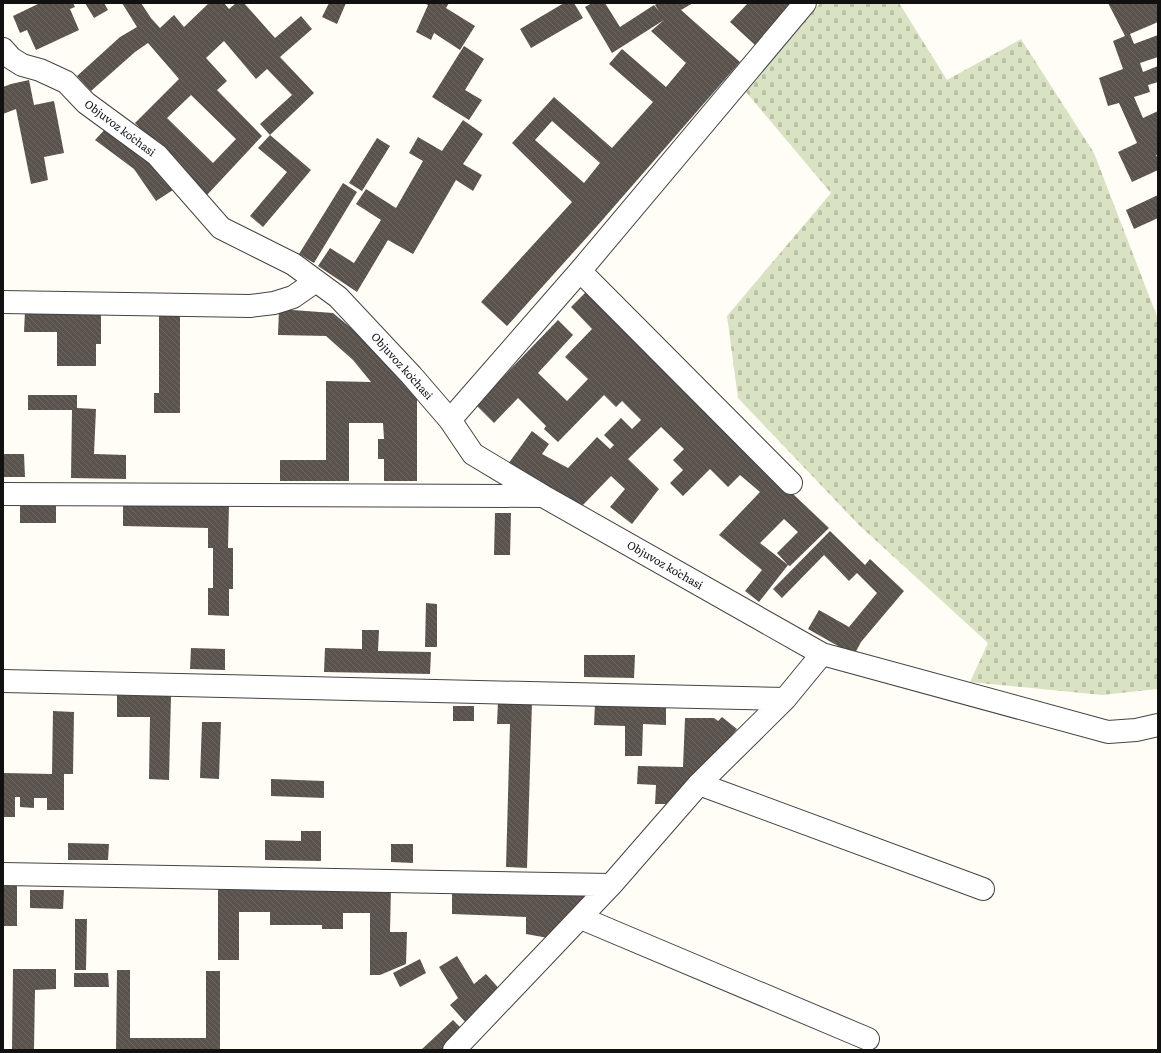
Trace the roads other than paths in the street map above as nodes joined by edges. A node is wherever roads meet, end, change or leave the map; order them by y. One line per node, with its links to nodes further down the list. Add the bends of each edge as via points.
1 (805, 3): 3 (street)
2 (3, 49): 4 (street, Objuvoz koʻchasi, via 17,62 66,82 86,103 156,155 221,228 293,264)
3 (580, 271): 6 (street); 7 (street)
4 (316, 281): 5 (street, via 293,297 250,306); 6 (street, Objuvoz koʻchasi, via 338,297)
5 (3, 302)
6 (450, 420): 9 (street, Objuvoz koʻchasi, via 473,454)
7 (791, 483)
8 (3, 494): 9 (street)
9 (543, 496): 10 (street, Objuvoz koʻchasi)
10 (822, 654): 12 (street); 13 (street, Objuvoz koʻchasi, via 1108,732)
11 (3, 681): 12 (street)
12 (786, 699): 14 (street)
13 (1158, 725)
14 (699, 784): 16 (street); 17 (street)
15 (3, 874): 16 (street)
16 (611, 885): 18 (street)
17 (983, 889)
18 (581, 918): 19 (street); 20 (street)
19 (868, 1039)
20 (454, 1050)

